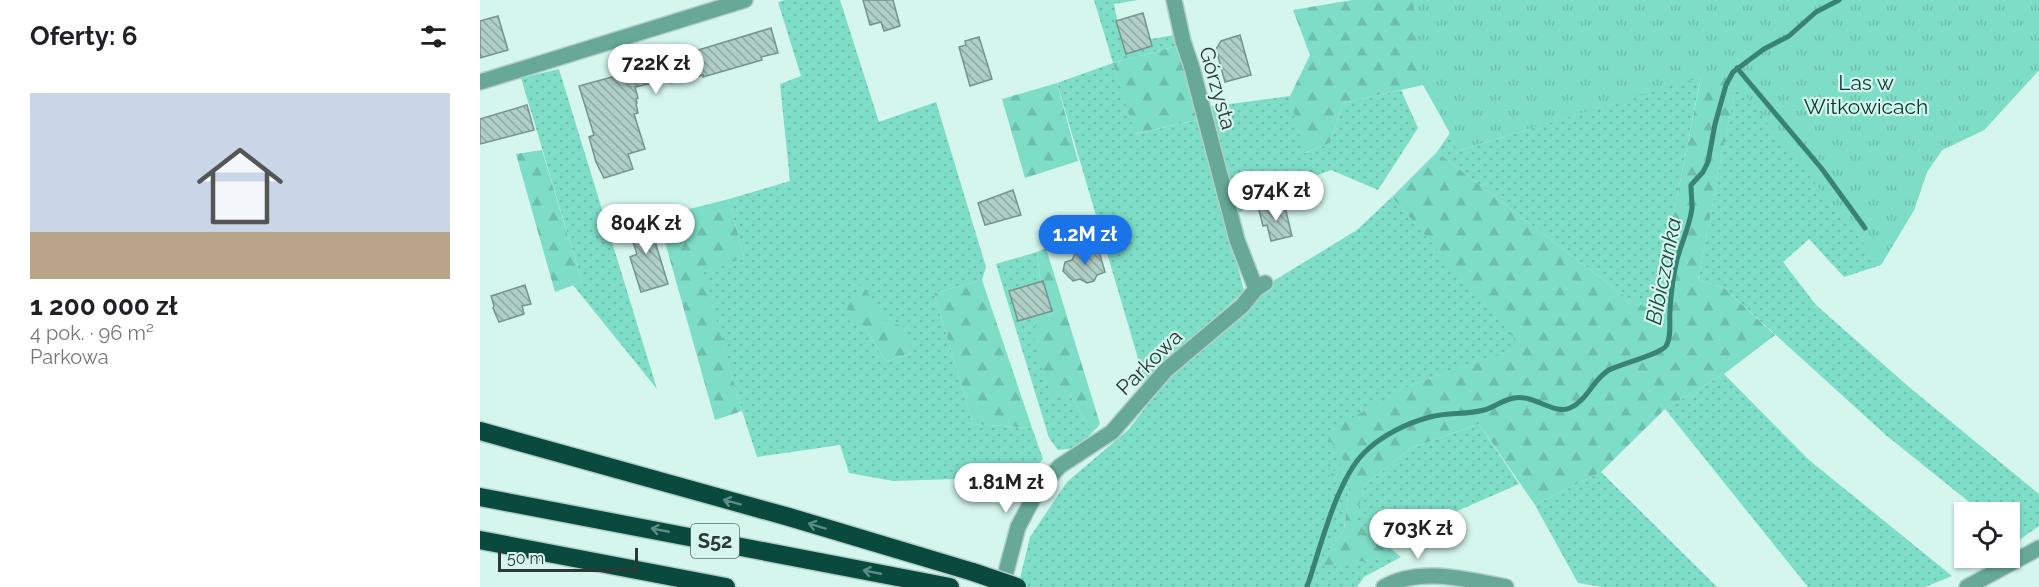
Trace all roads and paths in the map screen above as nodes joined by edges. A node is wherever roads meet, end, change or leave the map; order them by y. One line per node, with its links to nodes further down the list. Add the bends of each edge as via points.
1 (746, 0): 3 (street)
2 (1174, 0): 4 (street, Górzysta, via 1237,240)
3 (480, 82)
4 (1261, 286): 11 (street, Parkowa, via 1166,370 1112,432 1060,466 1035,495 1018,527)
5 (480, 431): 12 (highway, one-way to 5, bridge)
6 (480, 497): 10 (highway, S52, one-way to 6)
7 (480, 540): 9 (highway, S52)
8 (2039, 549): 15 (street)
9 (726, 587)
10 (950, 587)
11 (1002, 587)
12 (1017, 587)
13 (1384, 587): 14 (street, via 1410,577 1435,576)
14 (1506, 587)
15 (1967, 587)

